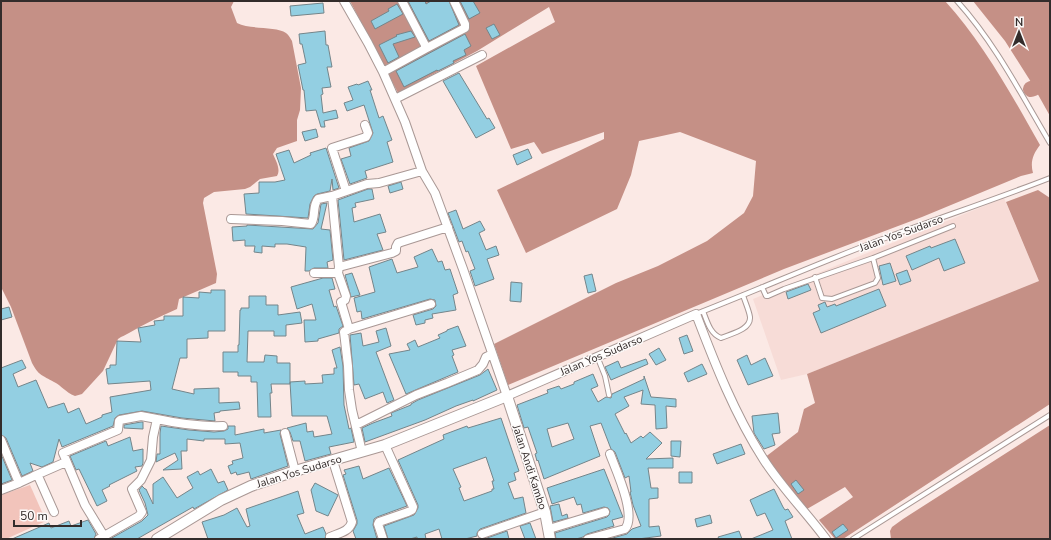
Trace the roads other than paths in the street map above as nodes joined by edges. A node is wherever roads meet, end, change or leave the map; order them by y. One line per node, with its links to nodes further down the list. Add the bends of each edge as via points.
1 (344, 1): 7 (street)
2 (402, 1): 5 (street)
3 (454, 1): 5 (street, via 465,28)
4 (957, 1): 10 (lane, via 996,51)
5 (425, 48): 7 (street)
6 (482, 55): 8 (street)
7 (383, 72): 8 (street)
8 (395, 99): 11 (street)
9 (365, 125): 13 (street, via 368,133 366,137 332,148)
10 (1050, 143)
11 (422, 171): 13 (street); 17 (street, via 435,193)
12 (1050, 178): 22 (lane, Jalan Yos Sudarso, via 888,237)
13 (346, 191): 14 (street)
14 (332, 196): 15 (street, via 316,201 311,224); 19 (street)
15 (231, 219)
16 (953, 226): 18 (lane)
17 (448, 227): 19 (street, via 398,243 396,251 392,253); 27 (street)
18 (873, 258): 21 (lane); 21 (lane, via 878,278 875,283 832,299 822,298)
19 (339, 270): 20 (street); 26 (street, via 346,296 341,302)
20 (314, 273)
21 (815, 277): 22 (lane, via 768,296)
22 (762, 287): 23 (lane, Jalan Yos Sudarso)
23 (742, 295): 25 (lane, Jalan Yos Sudarso); 25 (lane, via 750,317 743,329 718,337)
24 (431, 304): 26 (street)
25 (700, 313): 28 (street, Jalan Yos Sudarso); 56 (street, via 711,355 746,429 764,461)
26 (349, 329): 33 (street, via 344,332 349,390)
27 (492, 354): 30 (street); 33 (street, via 486,357 478,370 416,395)
28 (597, 356): 29 (lane); 30 (street, Jalan Yos Sudarso)
29 (609, 395)
30 (507, 396): 37 (street, Jalan Yos Sudarso); 47 (street, Jalan Andi Kambo)
31 (1050, 415): 57 (lane)
32 (157, 419): 34 (street, via 191,426); 41 (street, via 141,416 120,420 118,430 64,453); 52 (street, via 152,437 151,460 141,480 132,489 142,512)
33 (356, 425): 38 (street)
34 (223, 426)
35 (286, 433): 42 (street)
36 (1, 440): 44 (street)
37 (386, 445): 38 (street, Jalan Yos Sudarso); 54 (street, via 413,508 379,522)
38 (362, 452): 40 (street, Jalan Yos Sudarso)
39 (610, 454): 55 (street, via 627,503 628,523 625,529)
40 (333, 461): 42 (street, Jalan Yos Sudarso); 51 (street, via 352,522 347,530)
41 (66, 462): 43 (street); 52 (street)
42 (295, 471): 53 (street, Jalan Yos Sudarso, via 233,493)
43 (34, 476): 44 (street); 46 (street, via 39,478)
44 (19, 484): 45 (street)
45 (1, 490)
46 (54, 512)
47 (545, 512): 49 (street); 50 (street, Jalan Andi Kambo)
48 (605, 512): 50 (street)
49 (482, 534)
50 (549, 534)
51 (330, 537)
52 (102, 538)
53 (160, 538)
54 (382, 539)
55 (588, 539)
56 (826, 539)
57 (853, 539)

